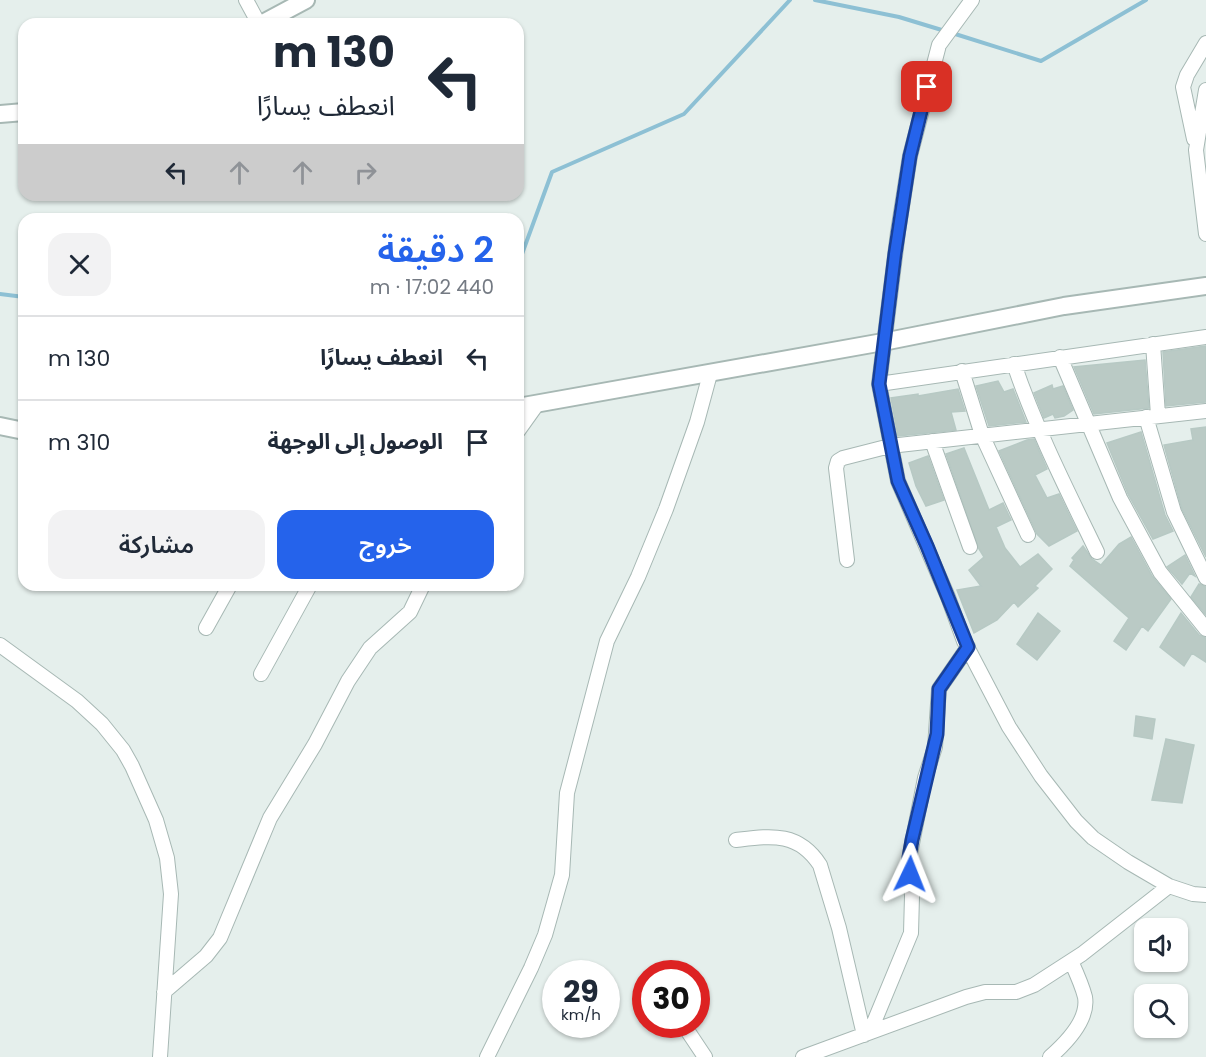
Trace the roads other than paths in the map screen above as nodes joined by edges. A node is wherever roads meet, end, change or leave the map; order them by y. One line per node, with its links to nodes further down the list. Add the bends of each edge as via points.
1 (246, 0): 4 (street)
2 (306, 0): 5 (street)
3 (972, 0): 15 (street, via 939,45 910,156)
4 (256, 18)
5 (272, 18)
6 (1206, 43): 11 (street, via 1183,87)
7 (1206, 90): 8 (street)
8 (1204, 109): 11 (street)
9 (18, 112): 10 (street)
10 (0, 114)
11 (1196, 150): 12 (street)
12 (1206, 234)
13 (1206, 286): 15 (street, via 1064,306)
14 (1206, 337): 16 (street)
15 (883, 342): 20 (street); 21 (street)
16 (1153, 344): 17 (street); 25 (street)
17 (1060, 357): 18 (street); 27 (street)
18 (1014, 364): 19 (street); 29 (street)
19 (962, 372): 21 (street); 31 (street)
20 (710, 374): 22 (street); 56 (street, via 666,509 607,641 567,793 562,875 545,935)
21 (879, 384): 33 (street)
22 (538, 403): 23 (street); 26 (street)
23 (524, 406)
24 (1206, 411): 25 (street)
25 (1152, 416): 27 (street); 38 (street, via 1174,512)
26 (524, 423)
27 (1088, 423): 29 (street); 43 (street, via 1120,498 1160,572)
28 (0, 426): 30 (street)
29 (1039, 428): 31 (street); 36 (street)
30 (18, 430)
31 (982, 435): 32 (street); 34 (street)
32 (932, 441): 33 (street); 35 (street)
33 (890, 446): 37 (street, via 838,461); 45 (street, via 898,481)
34 (1028, 535)
35 (970, 547)
36 (1097, 552)
37 (847, 560)
38 (1206, 578)
39 (227, 591): 42 (street)
40 (307, 591): 46 (street)
41 (420, 591): 52 (street, via 410,612 370,648 348,681 270,818 220,938 207,956)
42 (206, 628)
43 (1206, 629)
44 (0, 645): 52 (street, via 90,712 112,735 132,766 163,839 170,876)
45 (968, 647): 48 (street, via 1009,727 1076,821 1093,838); 53 (street, via 939,689 936,740 909,858 911,933)
46 (261, 674)
47 (736, 840): 53 (street, via 780,836 815,857 839,928)
48 (1169, 886): 49 (street); 51 (street)
49 (1199, 895): 50 (street)
50 (1206, 907)
51 (1071, 961): 53 (street, via 1024,990 966,997); 59 (street, via 1085,996 1085,1012 1064,1045)
52 (164, 992): 55 (street)
53 (867, 1034): 58 (street)
54 (692, 1038): 57 (street)
55 (160, 1057)
56 (487, 1057)
57 (705, 1057)
58 (804, 1057)
59 (1050, 1057)

